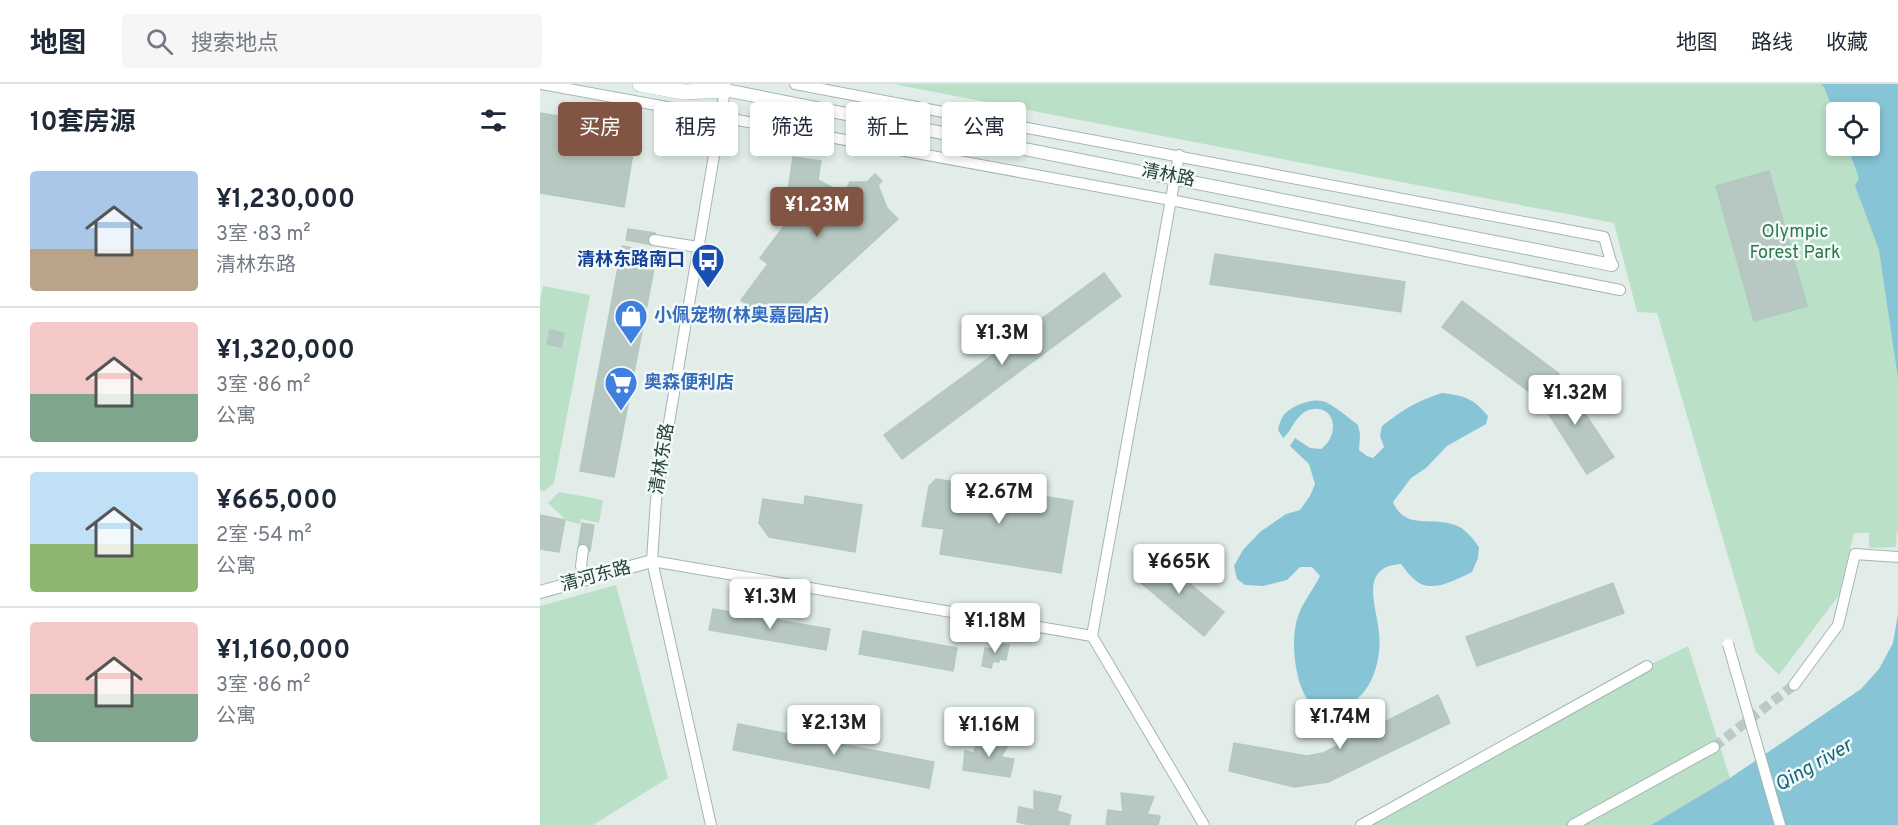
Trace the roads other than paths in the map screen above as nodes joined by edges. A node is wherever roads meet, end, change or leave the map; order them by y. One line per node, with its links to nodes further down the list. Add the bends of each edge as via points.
1 (542, 84): 7 (street)
2 (640, 84): 5 (main road, via 684,92)
3 (708, 84): 5 (main road)
4 (795, 84): 10 (street)
5 (724, 90): 6 (street, 清林东路); 11 (street, 清林路)
6 (722, 102)
7 (654, 105)
8 (738, 120): 12 (street)
9 (713, 156): 14 (street, 清林东路)
10 (1179, 156): 11 (street); 15 (street, via 1604,237)
11 (1175, 178): 12 (street); 15 (street, 清林路)
12 (1171, 200): 16 (street); 22 (street)
13 (654, 240): 14 (street)
14 (698, 247): 19 (street, 清林东路, via 656,500)
15 (1611, 265)
16 (1620, 290)
17 (584, 550): 20 (street)
18 (1898, 557): 25 (street, via 1855,555 1838,625)
19 (652, 561): 21 (street, 清河东路); 22 (street); 27 (street, 清林东路)
20 (583, 572)
21 (540, 592)
22 (1092, 636): 28 (street)
23 (1728, 644): 31 (street, bridge)
24 (1647, 666): 29 (street)
25 (1794, 685)
26 (1714, 747): 30 (street)
27 (711, 825)
28 (1204, 825)
29 (1361, 825)
30 (1573, 825)
31 (1780, 825)

